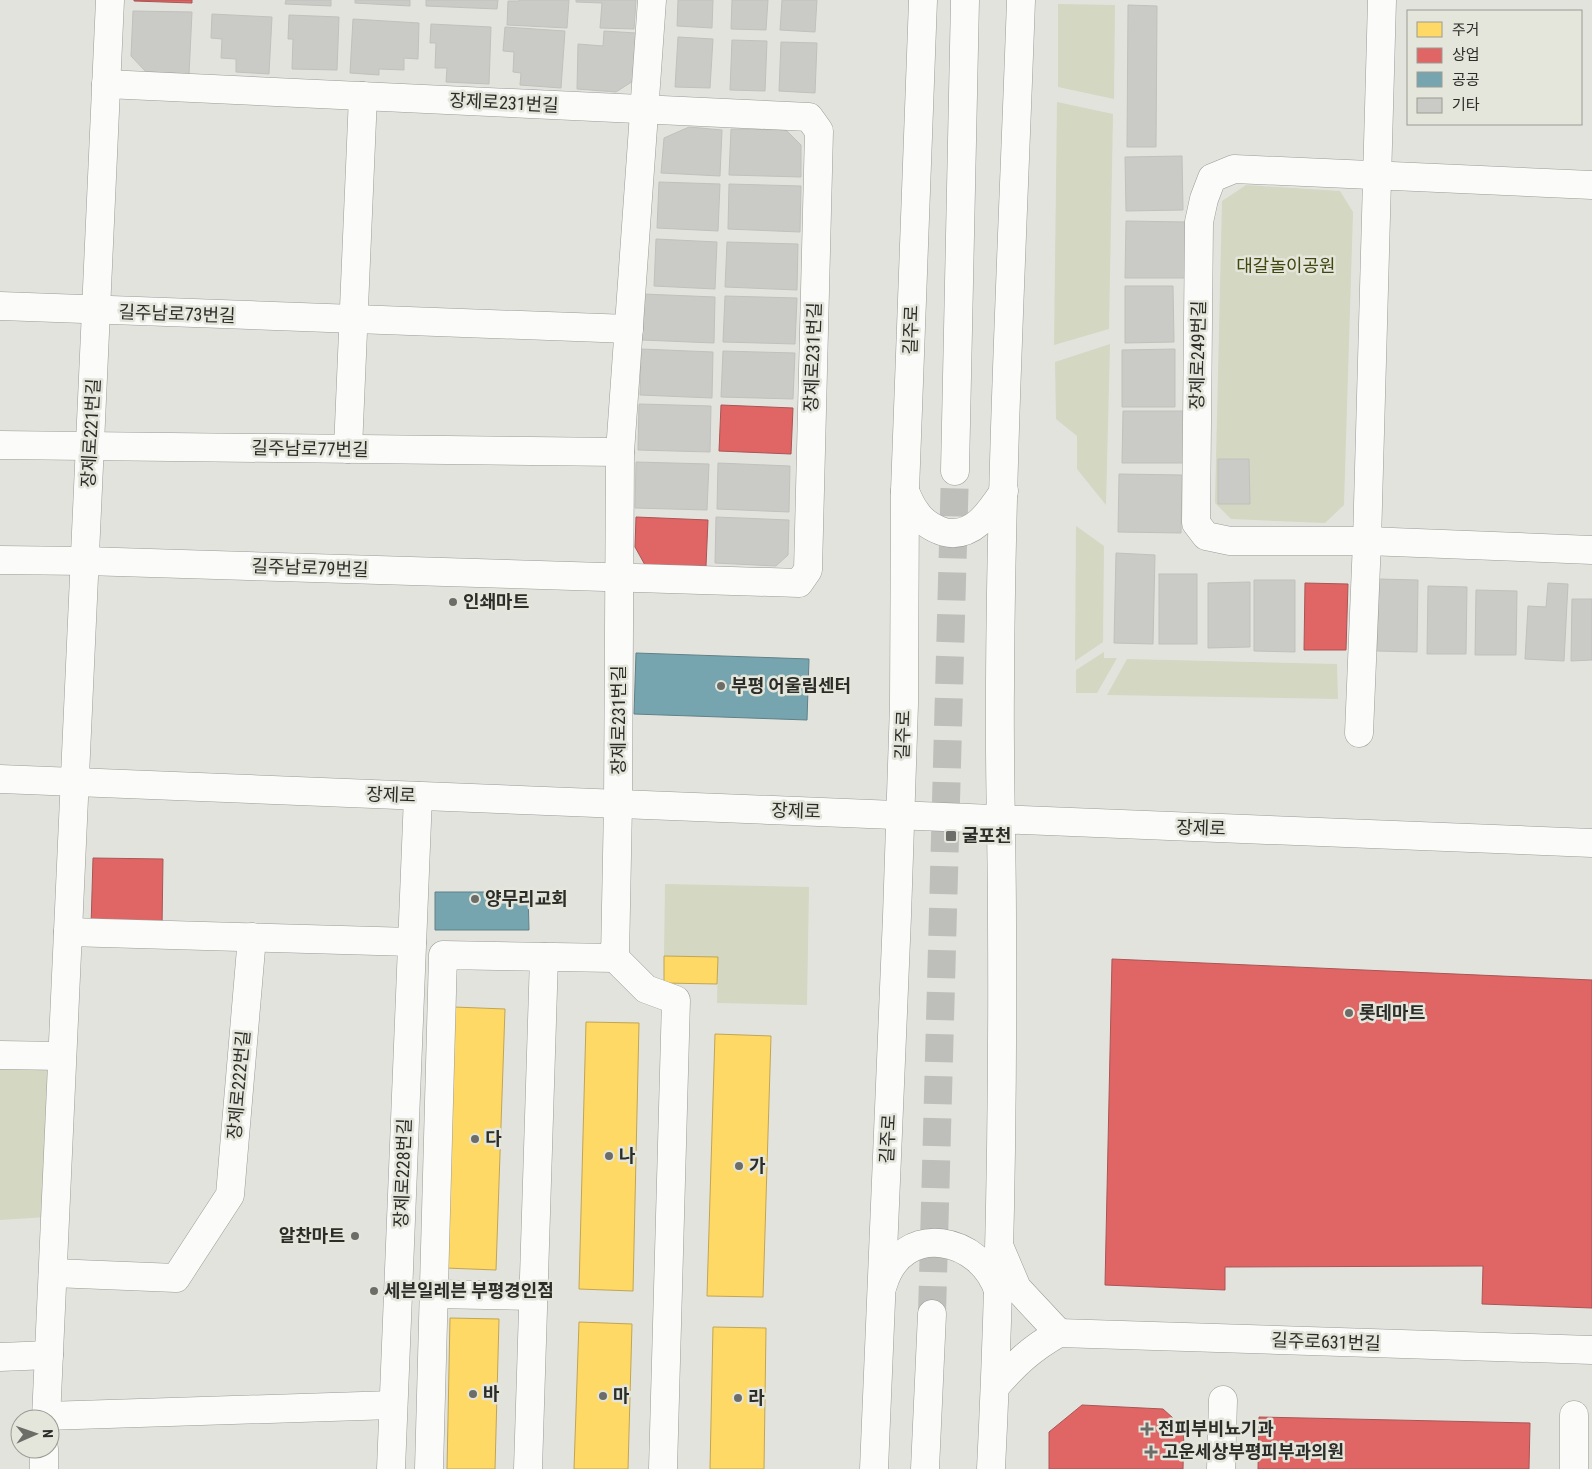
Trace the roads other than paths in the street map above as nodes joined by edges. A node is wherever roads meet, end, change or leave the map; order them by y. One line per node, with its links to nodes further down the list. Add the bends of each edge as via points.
1 (110, 0): 7 (main road, 장제로221번길)
2 (652, 0): 9 (main road, 장제로231번길)
3 (923, 0): 21 (main road, 길주로)
4 (965, 0): 20 (main road)
5 (1021, 0): 22 (main road)
6 (1382, 0): 10 (main road)
7 (106, 84): 8 (main road); 13 (main road, 장제로221번길)
8 (363, 96): 9 (main road, 장제로231번길); 14 (main road)
9 (644, 109): 15 (main road, 장제로231번길); 27 (main road, 장제로231번길, via 809,117 819,131 808,570 798,583)
10 (1377, 176): 11 (main road, 장제로249번길); 23 (main road); 23 (main road, 장제로249번길, via 1234,169 1212,178 1199,222 1196,524 1206,536 1230,540)
11 (1587, 184)
12 (0, 306): 13 (main road, 길주남로73번길)
13 (96, 311): 14 (main road, 길주남로73번길); 17 (main road, 장제로221번길)
14 (354, 320): 15 (main road, 길주남로73번길); 18 (main road)
15 (629, 329): 19 (main road, 장제로231번길)
16 (0, 445): 17 (main road, 길주남로77번길)
17 (90, 446): 18 (main road, 길주남로77번길); 26 (main road, 장제로221번길)
18 (348, 449): 19 (main road, 길주남로77번길)
19 (620, 452): 27 (main road, 장제로231번길)
20 (954, 471)
21 (905, 491): 22 (main road, via 915,512 928,526 961,533 983,519); 33 (main road, 길주로)
22 (1004, 491): 34 (main road)
23 (1368, 541): 24 (main road, 장제로249번길); 28 (main road)
24 (1585, 549)
25 (0, 560): 26 (main road, 길주남로79번길)
26 (85, 561): 27 (main road, 길주남로79번길); 30 (main road, 장제로221번길)
27 (619, 576): 32 (main road, 장제로231번길)
28 (1359, 733)
29 (0, 779): 30 (main road, 장제로)
30 (75, 782): 31 (main road, 장제로); 36 (main road)
31 (418, 796): 32 (main road, 장제로); 38 (main road, 장제로228번길)
32 (618, 804): 33 (main road, 장제로); 40 (main road, 장제로231번길)
33 (900, 815): 34 (main road, 장제로); 45 (main road, 길주로)
34 (1000, 820): 35 (main road, 장제로); 43 (main road)
35 (1592, 843)
36 (68, 932): 37 (main road); 42 (main road)
37 (252, 937): 38 (main road); 44 (main road, 장제로222번길, via 230,1195 176,1278)
38 (412, 942): 56 (main road, 장제로228번길)
39 (544, 957): 40 (main road); 46 (main road, via 443,955); 48 (main road)
40 (615, 958): 63 (main road, via 646,989 676,1000)
41 (0, 1054): 42 (main road)
42 (62, 1056): 44 (main road)
43 (1000, 1248): 47 (main road); 50 (main road, via 1017,1288)
44 (53, 1273): 52 (main road)
45 (881, 1292): 47 (main road, via 889,1270 901,1254 918,1244 934,1243 953,1246 976,1258 990,1272); 64 (main road, 길주로)
46 (434, 1294): 48 (main road); 61 (main road)
47 (999, 1294): 54 (main road)
48 (534, 1296): 62 (main road)
49 (932, 1314): 65 (main road)
50 (1059, 1333): 51 (main road, 길주로631번길); 54 (main road, via 1031,1350)
51 (1592, 1350)
52 (49, 1355): 53 (main road); 57 (main road)
53 (0, 1358)
54 (995, 1386): 66 (main road)
55 (1223, 1400): 67 (main road)
56 (393, 1405): 59 (main road); 60 (main road, 장제로228번길)
57 (46, 1409)
58 (1574, 1415): 68 (main road)
59 (60, 1417)
60 (391, 1469)
61 (429, 1469)
62 (528, 1469)
63 (662, 1469)
64 (874, 1469)
65 (925, 1469)
66 (991, 1469)
67 (1221, 1469)
68 (1574, 1469)

